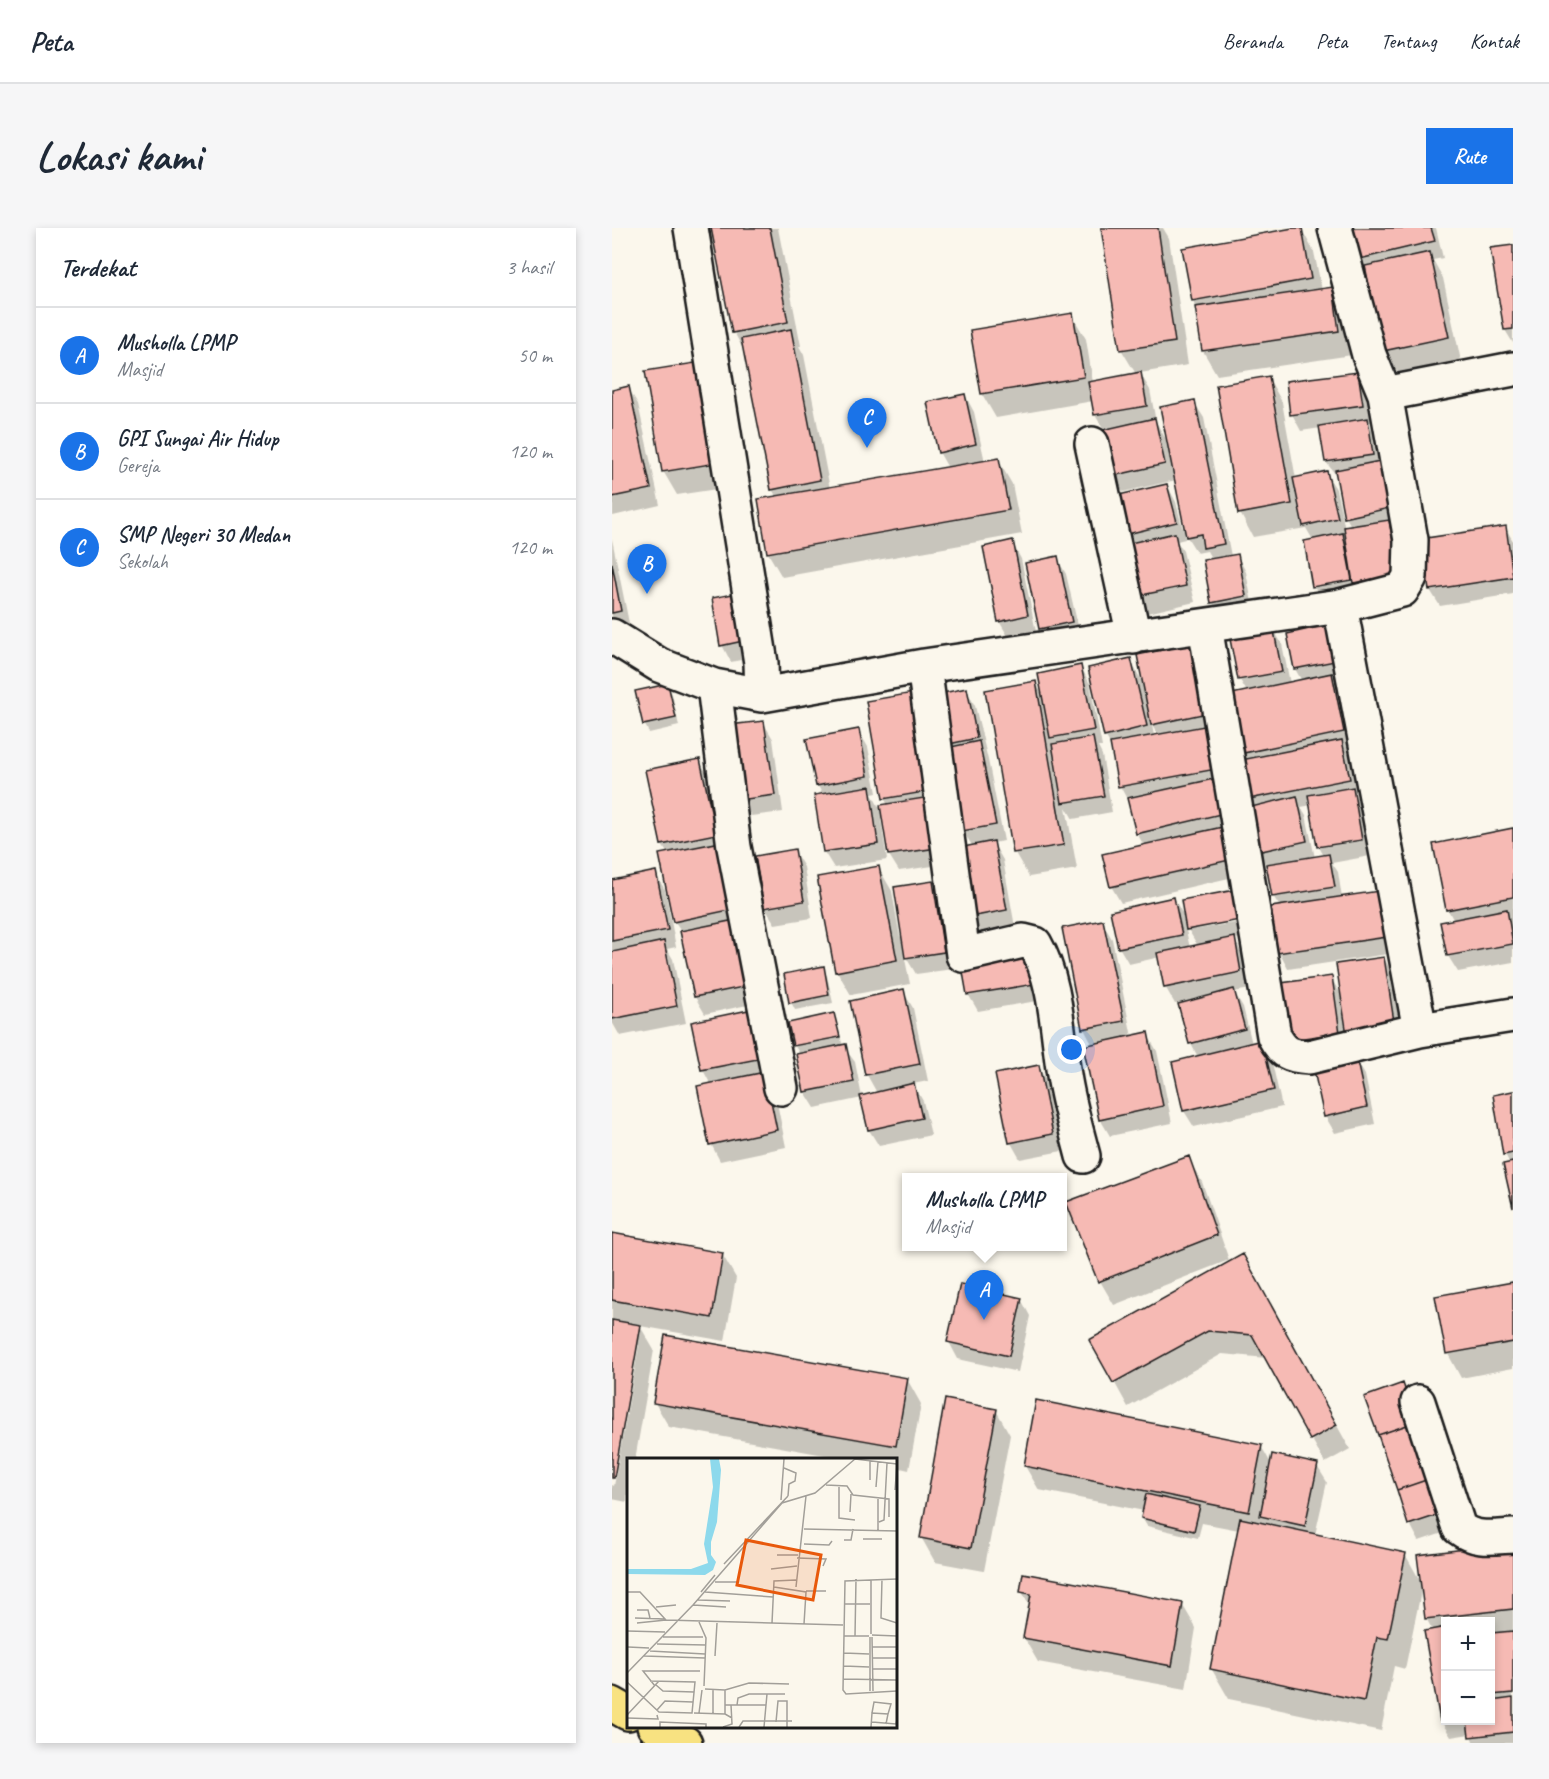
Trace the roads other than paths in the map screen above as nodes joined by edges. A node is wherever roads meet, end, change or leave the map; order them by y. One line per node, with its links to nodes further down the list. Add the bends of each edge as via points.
1 (691, 228): 12 (street, via 761,663)
2 (1335, 228): 4 (street, via 1369,355)
3 (1513, 369): 4 (street)
4 (1385, 394): 6 (street, via 1411,540 1410,577 1402,590)
5 (1092, 444): 9 (street)
6 (1340, 606): 7 (street); 14 (street)
7 (1205, 626): 9 (street); 14 (street, via 1274,1036 1281,1051 1309,1057)
8 (612, 636): 11 (street, via 659,665)
9 (1134, 637): 10 (street)
10 (924, 666): 12 (street); 16 (street, via 963,955 1023,941 1035,944 1043,958 1064,1078)
11 (714, 686): 12 (street); 15 (street, via 734,847)
12 (762, 696)
13 (1513, 1015): 14 (street)
14 (1420, 1030)
15 (780, 1088)
16 (1083, 1156)
17 (1418, 1402): 18 (street, via 1460,1528 1469,1536 1482,1538)
18 (1513, 1536)
19 (612, 1704): 20 (main road)
20 (627, 1712)
21 (658, 1728): 22 (main road)
22 (685, 1743)

